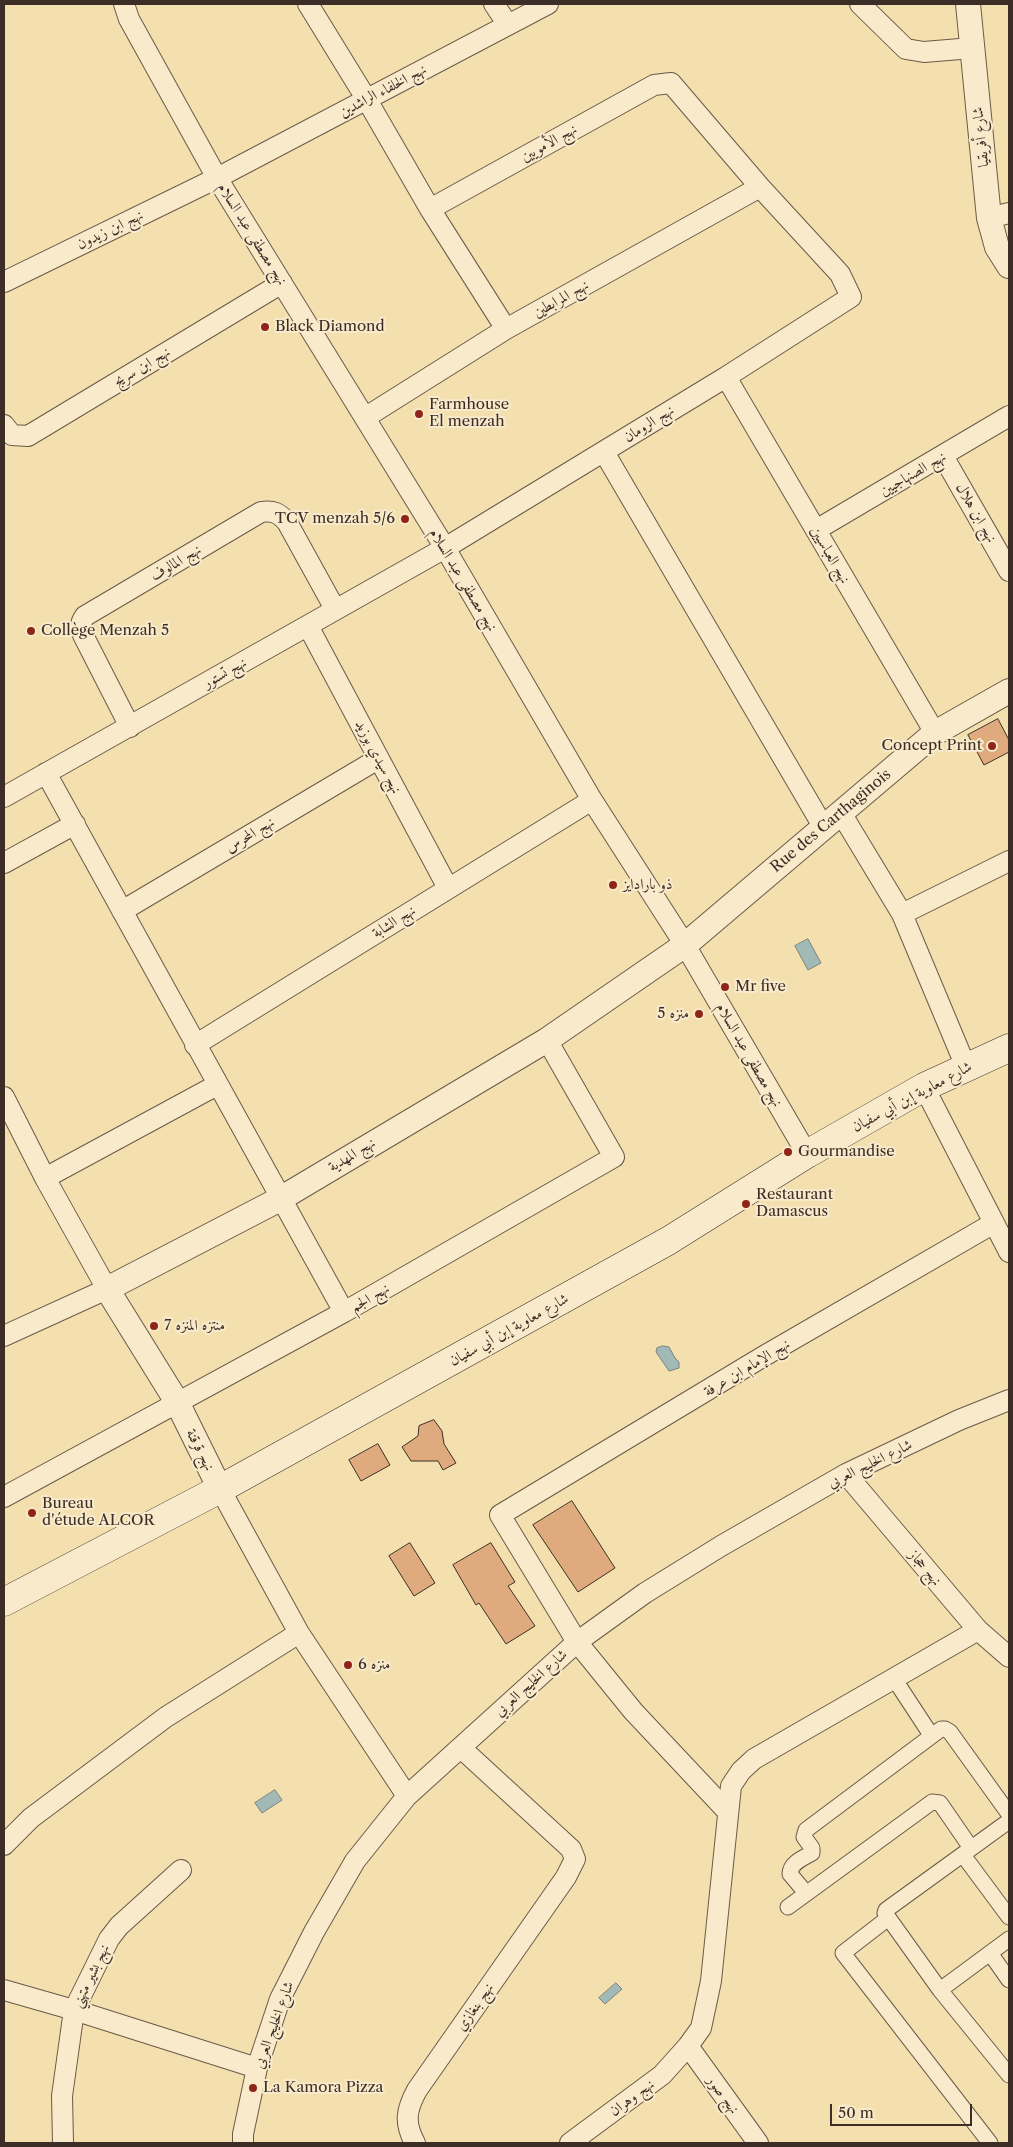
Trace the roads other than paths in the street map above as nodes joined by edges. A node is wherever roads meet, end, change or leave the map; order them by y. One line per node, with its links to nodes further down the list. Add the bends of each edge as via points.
1 (124, 4): 10 (street, نهج مصطفى عبد السلام, via 129,19)
2 (308, 4): 9 (street)
3 (494, 4): 7 (street)
4 (548, 4): 7 (street, نهج الخلفاء الراشدين)
5 (860, 4): 8 (street, via 906,49 924,52)
6 (968, 4): 8 (street, شارع أفريقيا)
7 (508, 25): 9 (street, نهج الخلفاء الراشدين)
8 (972, 48): 13 (street, شارع أفريقيا)
9 (368, 100): 10 (street, نهج الخلفاء الراشدين); 12 (street)
10 (217, 178): 15 (street, نهج ابن زيدون); 16 (street, نهج مصطفى عبد السلام)
11 (760, 187): 12 (street, نهج الأمويين, via 670,83 654,85); 17 (street, نهج المرابطين); 18 (street, نهج الرومان, via 840,274 851,296)
12 (430, 209): 17 (street)
13 (999, 215): 14 (street, شارع أفريقيا, via 997,247)
14 (1009, 266)
15 (4, 282)
16 (282, 283): 20 (street, نهج مصطفى عبد السلام); 21 (street, نهج ابن سريج, via 28,436 12,435)
17 (506, 329): 20 (street, نهج المرابطين)
18 (726, 377): 22 (street, نهج الرومان); 24 (street, نهج العباسيين)
19 (1009, 416): 23 (street, نهج الصنهاجيين)
20 (366, 417): 25 (street, نهج مصطفى عبد السلام)
21 (4, 424)
22 (604, 452): 25 (street, نهج الرومان); 36 (street)
23 (943, 456): 24 (street, نهج الصنهاجيين); 26 (street, نهج ابن هلال)
24 (816, 530): 31 (street, نهج العباسيين)
25 (445, 548): 27 (street, نهج تستور); 35 (street, نهج مصطفى عبد السلام)
26 (1009, 571)
27 (335, 609): 28 (street, نهج تستور); 30 (street, نهج المالوف, via 287,522 271,510 262,512 85,616 80,628)
28 (308, 626): 30 (street, نهج تستور); 32 (street, نهج سيدي بوزيد)
29 (1009, 691): 31 (street, Rue des Carthaginois)
30 (130, 727): 33 (street, نهج تستور)
31 (935, 734): 36 (street, Rue des Carthaginois)
32 (378, 758): 40 (street, نهج سيدي بوزيد); 41 (street, نهج المحرس)
33 (46, 773): 34 (street, نهج تستور); 37 (street)
34 (4, 797)
35 (592, 800): 40 (street, نهج الشابة); 43 (street, نهج مصطفى عبد السلام)
36 (833, 820): 42 (street); 43 (street, Rue des Carthaginois)
37 (75, 824): 39 (street); 41 (street)
38 (1009, 861): 42 (street)
39 (4, 863)
40 (448, 888): 45 (street, نهج الشابة)
41 (122, 911): 45 (street)
42 (902, 914): 47 (street)
43 (685, 945): 44 (street, نهج المهدية); 51 (street, نهج مصطفى عبد السلام)
44 (547, 1040): 53 (street, نهج المهدية); 57 (street, نهج الجم, via 614,1157)
45 (195, 1045): 48 (street)
46 (1009, 1048): 47 (main road, شارع معاوية إبن أبي سفيان)
47 (966, 1067): 49 (main road, شارع معاوية إبن أبي سفيان)
48 (217, 1085): 52 (street); 53 (street)
49 (924, 1087): 51 (main road, شارع معاوية إبن أبي سفيان); 54 (street)
50 (4, 1097): 52 (street, نهج قرقنة)
51 (807, 1154): 62 (main road, شارع معاوية إبن أبي سفيان, via 668,1241)
52 (45, 1178): 56 (street, نهج قرقنة)
53 (280, 1199): 56 (street, نهج المهدية); 57 (street)
54 (1001, 1228): 55 (street); 67 (street, نهج الإمام ابن عرفة, via 764,1356 500,1515)
55 (1009, 1252)
56 (107, 1289): 58 (street, نهج المهدية); 60 (street, نهج قرقنة)
57 (344, 1312): 60 (street, نهج الجم)
58 (4, 1336)
59 (1009, 1400): 61 (street, شارع الخليج العربي)
60 (177, 1402): 62 (street, نهج قرقنة); 63 (street, نهج الجم)
61 (846, 1474): 65 (street, نهج حجاز); 67 (street, شارع الخليج العربي, via 645,1593)
62 (220, 1489): 64 (main road, شارع معاوية إبن أبي سفيان); 66 (street, نهج قرقنة)
63 (4, 1498)
64 (4, 1602)
65 (978, 1630): 68 (street, نهج حجاز); 69 (street, نهج وهران)
66 (299, 1633): 72 (street, نهج قرقنة); 76 (street, via 166,1717 31,1818)
67 (577, 1642): 71 (street, شارع الخليج العربي); 73 (street, via 633,1711)
68 (1009, 1657)
69 (893, 1677): 70 (street); 73 (street, نهج وهران, via 754,1759 731,1786)
70 (931, 1736): 74 (street, via 940,1730 950,1732); 79 (street, via 806,1830 804,1837 812,1853 792,1866 790,1874)
71 (461, 1748): 72 (street, شارع الخليج العربي); 94 (street, نهج بنغازي, via 571,1849 575,1859 566,1877 417,2090 406,2115)
72 (408, 1796): 90 (street, شارع الخليج العربي, via 355,1861 314,1932 280,1999)
73 (727, 1811): 89 (street, نهج وهران, via 711,1981 701,2028)
74 (1009, 1814)
75 (1009, 1820): 77 (street)
76 (4, 1845)
77 (967, 1851): 79 (street, via 940,1803 932,1802); 81 (street); 82 (street, via 886,1910)
78 (181, 1870): 88 (street, نهج بشير متهني, via 109,1939)
79 (806, 1893): 80 (street)
80 (788, 1907)
81 (1009, 1917)
82 (887, 1919): 87 (street); 97 (street, via 843,1953)
83 (1009, 1938): 84 (street)
84 (990, 1953): 85 (street); 87 (street)
85 (1009, 1980)
86 (4, 1990): 88 (street)
87 (940, 1990): 91 (street)
88 (74, 2010): 90 (street); 92 (street, نهج بشير متهني, via 62,2096)
89 (688, 2046): 95 (street, نهج وهران, via 662,2075); 96 (street, نهج صور)
90 (257, 2068): 93 (street, شارع الخليج العربي, via 243,2134)
91 (1009, 2075)
92 (62, 2143)
93 (244, 2143)
94 (415, 2143)
95 (570, 2143)
96 (758, 2143)
97 (990, 2143)

